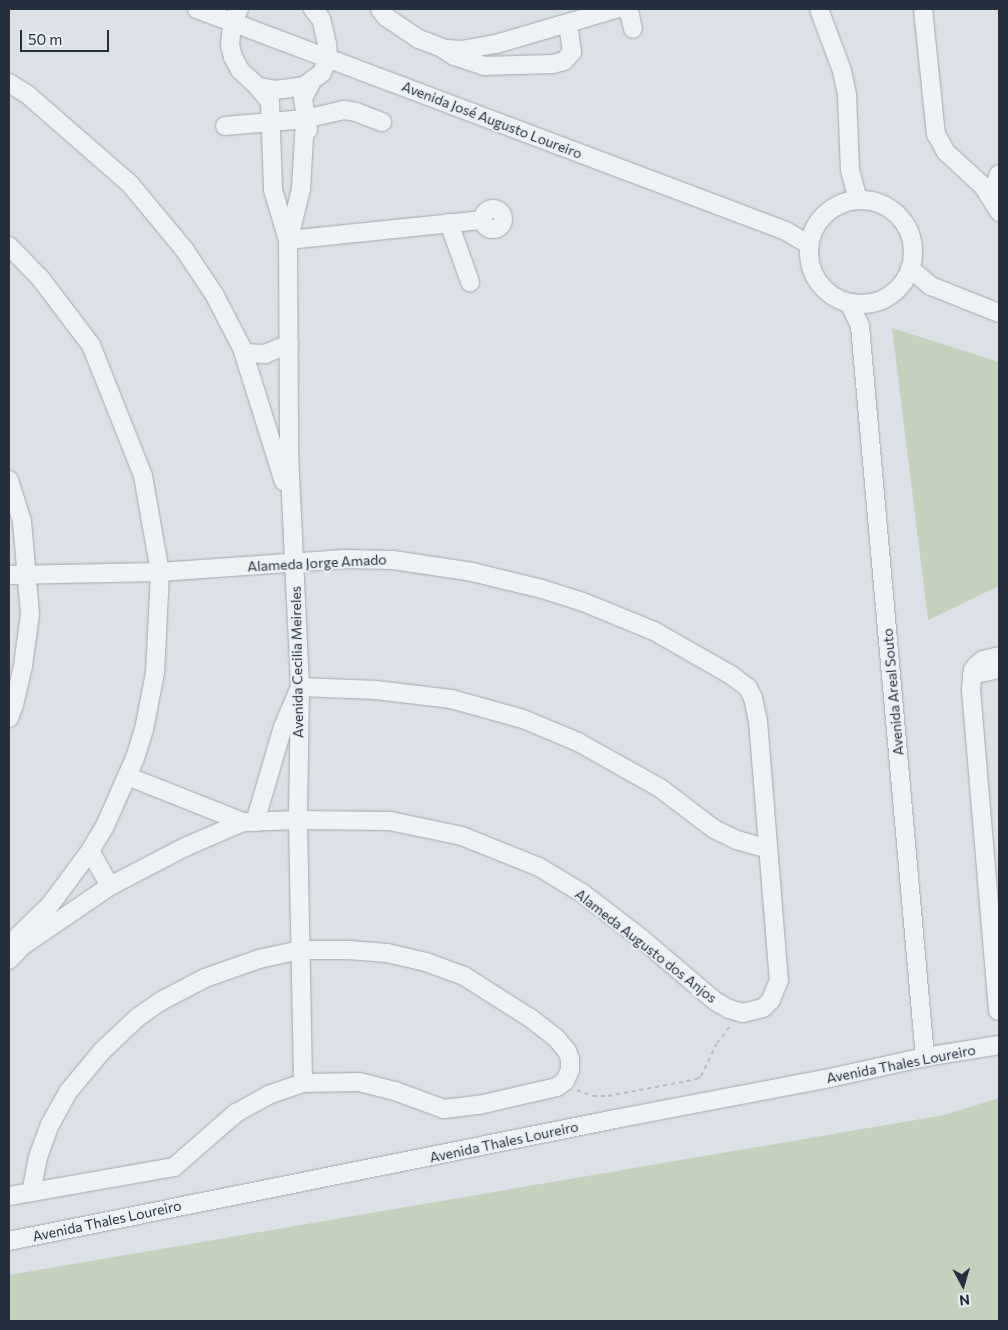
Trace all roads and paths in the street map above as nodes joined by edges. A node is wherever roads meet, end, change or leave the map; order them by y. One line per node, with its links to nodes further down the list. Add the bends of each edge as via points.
1 (197, 9): 8 (street, Avenida José Augusto Loureiro)
2 (313, 9): 13 (street, via 325,31)
3 (380, 9): 9 (street)
4 (616, 9): 10 (street)
5 (625, 9): 11 (street)
6 (819, 9): 23 (street, via 835,49 847,94)
7 (923, 9): 24 (street, via 936,134 946,152 983,186)
8 (236, 16): 13 (street, Avenida José Augusto Loureiro); 16 (street, via 230,44 233,57 240,70)
9 (395, 16): 12 (street, via 420,39)
10 (568, 24): 12 (street, via 488,46 461,50); 12 (street, via 572,52 553,64 484,66 454,56)
11 (633, 29)
12 (442, 48)
13 (328, 57): 15 (street, via 322,72); 28 (street, Avenida José Augusto Loureiro)
14 (9, 83): 41 (street, via 28,95 130,184 184,249 214,294)
15 (311, 83): 16 (street, via 276,90); 17 (street, via 303,98)
16 (258, 86): 18 (street, via 270,102)
17 (306, 119): 18 (street); 19 (street, via 344,110); 21 (street, via 292,142)
18 (272, 122): 20 (street); 21 (street)
19 (382, 122)
20 (225, 126)
21 (288, 157): 29 (street, Avenida Cecilia Meireles, via 297,198); 29 (street, Avenida Cecilia Meireles, via 273,190)
22 (999, 174): 24 (street)
23 (850, 202): 27 (street, via 827,213); 32 (street, via 880,204 902,221 913,246)
24 (995, 205)
25 (483, 220): 26 (street)
26 (449, 223): 29 (street); 33 (street)
27 (816, 226): 28 (street); 31 (street)
28 (786, 231): 31 (street, Avenida José Augusto Loureiro)
29 (288, 240): 40 (street, Avenida Cecilia Meireles)
30 (9, 246): 45 (street, via 41,279 91,345 143,476)
31 (809, 246): 36 (street, via 809,261 823,288)
32 (910, 268): 34 (street); 35 (street)
33 (470, 282)
34 (901, 286): 35 (street); 37 (street, via 890,296)
35 (931, 286): 38 (street)
36 (849, 303): 37 (street); 39 (street, Avenida Areal Souto)
37 (868, 304): 39 (street, Avenida Areal Souto)
38 (999, 314)
39 (860, 326): 68 (street, Avenida Areal Souto)
40 (288, 344): 41 (street, via 265,354); 43 (street, Avenida Cecilia Meireles)
41 (244, 353): 43 (street)
42 (9, 480): 46 (street, via 22,521)
43 (292, 509): 44 (street, Avenida Cecilia Meireles)
44 (296, 563): 45 (street, Alameda Jorge Amado); 51 (street, Avenida Cecilia Meireles); 58 (street, Alameda Jorge Amado, via 393,560 472,572 542,588 654,631 731,675 748,688 758,721)
45 (160, 572): 46 (street, Alameda Jorge Amado); 53 (street, via 155,673 144,729)
46 (28, 574): 47 (street, Alameda Jorge Amado); 52 (street, via 30,614 23,666)
47 (9, 575)
48 (999, 656): 50 (street, via 983,660)
49 (999, 669): 50 (street)
50 (972, 675): 64 (street, via 970,689)
51 (300, 687): 55 (street, Avenida Cecilia Meireles); 56 (street); 58 (street, via 376,690 451,699 523,719 578,742 660,788 714,829)
52 (9, 718)
53 (127, 776): 54 (street, Alameda Augusto dos Anjos); 59 (street)
54 (204, 808): 56 (street, Alameda Augusto dos Anjos); 57 (street, via 201,832)
55 (298, 820): 56 (street, Alameda Augusto dos Anjos); 62 (street, Avenida Cecilia Meireles); 66 (street, Alameda Augusto dos Anjos, via 390,820 462,836 500,849 539,867 582,893 716,1001 729,1009)
56 (249, 822): 57 (street, Alameda Augusto dos Anjos)
57 (196, 842): 60 (street, Alameda Augusto dos Anjos)
58 (768, 849): 66 (street, via 779,980 777,990 767,1004 754,1011)
59 (90, 851): 60 (street); 61 (street, via 50,904)
60 (110, 886): 63 (street, Alameda Augusto dos Anjos, via 22,946)
61 (9, 946)
62 (300, 950): 69 (street, via 388,953 464,976 556,1038 570,1059); 70 (street, Avenida Cecilia Meireles); 71 (street, via 259,959 205,978 161,1001 115,1037 59,1108 44,1139)
63 (9, 960)
64 (998, 963): 65 (street)
65 (998, 1011)
66 (743, 1012): 69 (path, via 717,1043 697,1079 608,1096 582,1093)
67 (999, 1045): 68 (street, Avenida Thales Loureiro)
68 (925, 1057): 73 (street, Avenida Thales Loureiro)
69 (565, 1081): 70 (street, via 545,1091 444,1109 359,1082)
70 (303, 1083): 71 (street, via 268,1095 236,1113 182,1162 162,1170)
71 (31, 1192): 72 (street)
72 (9, 1196)
73 (9, 1241)

